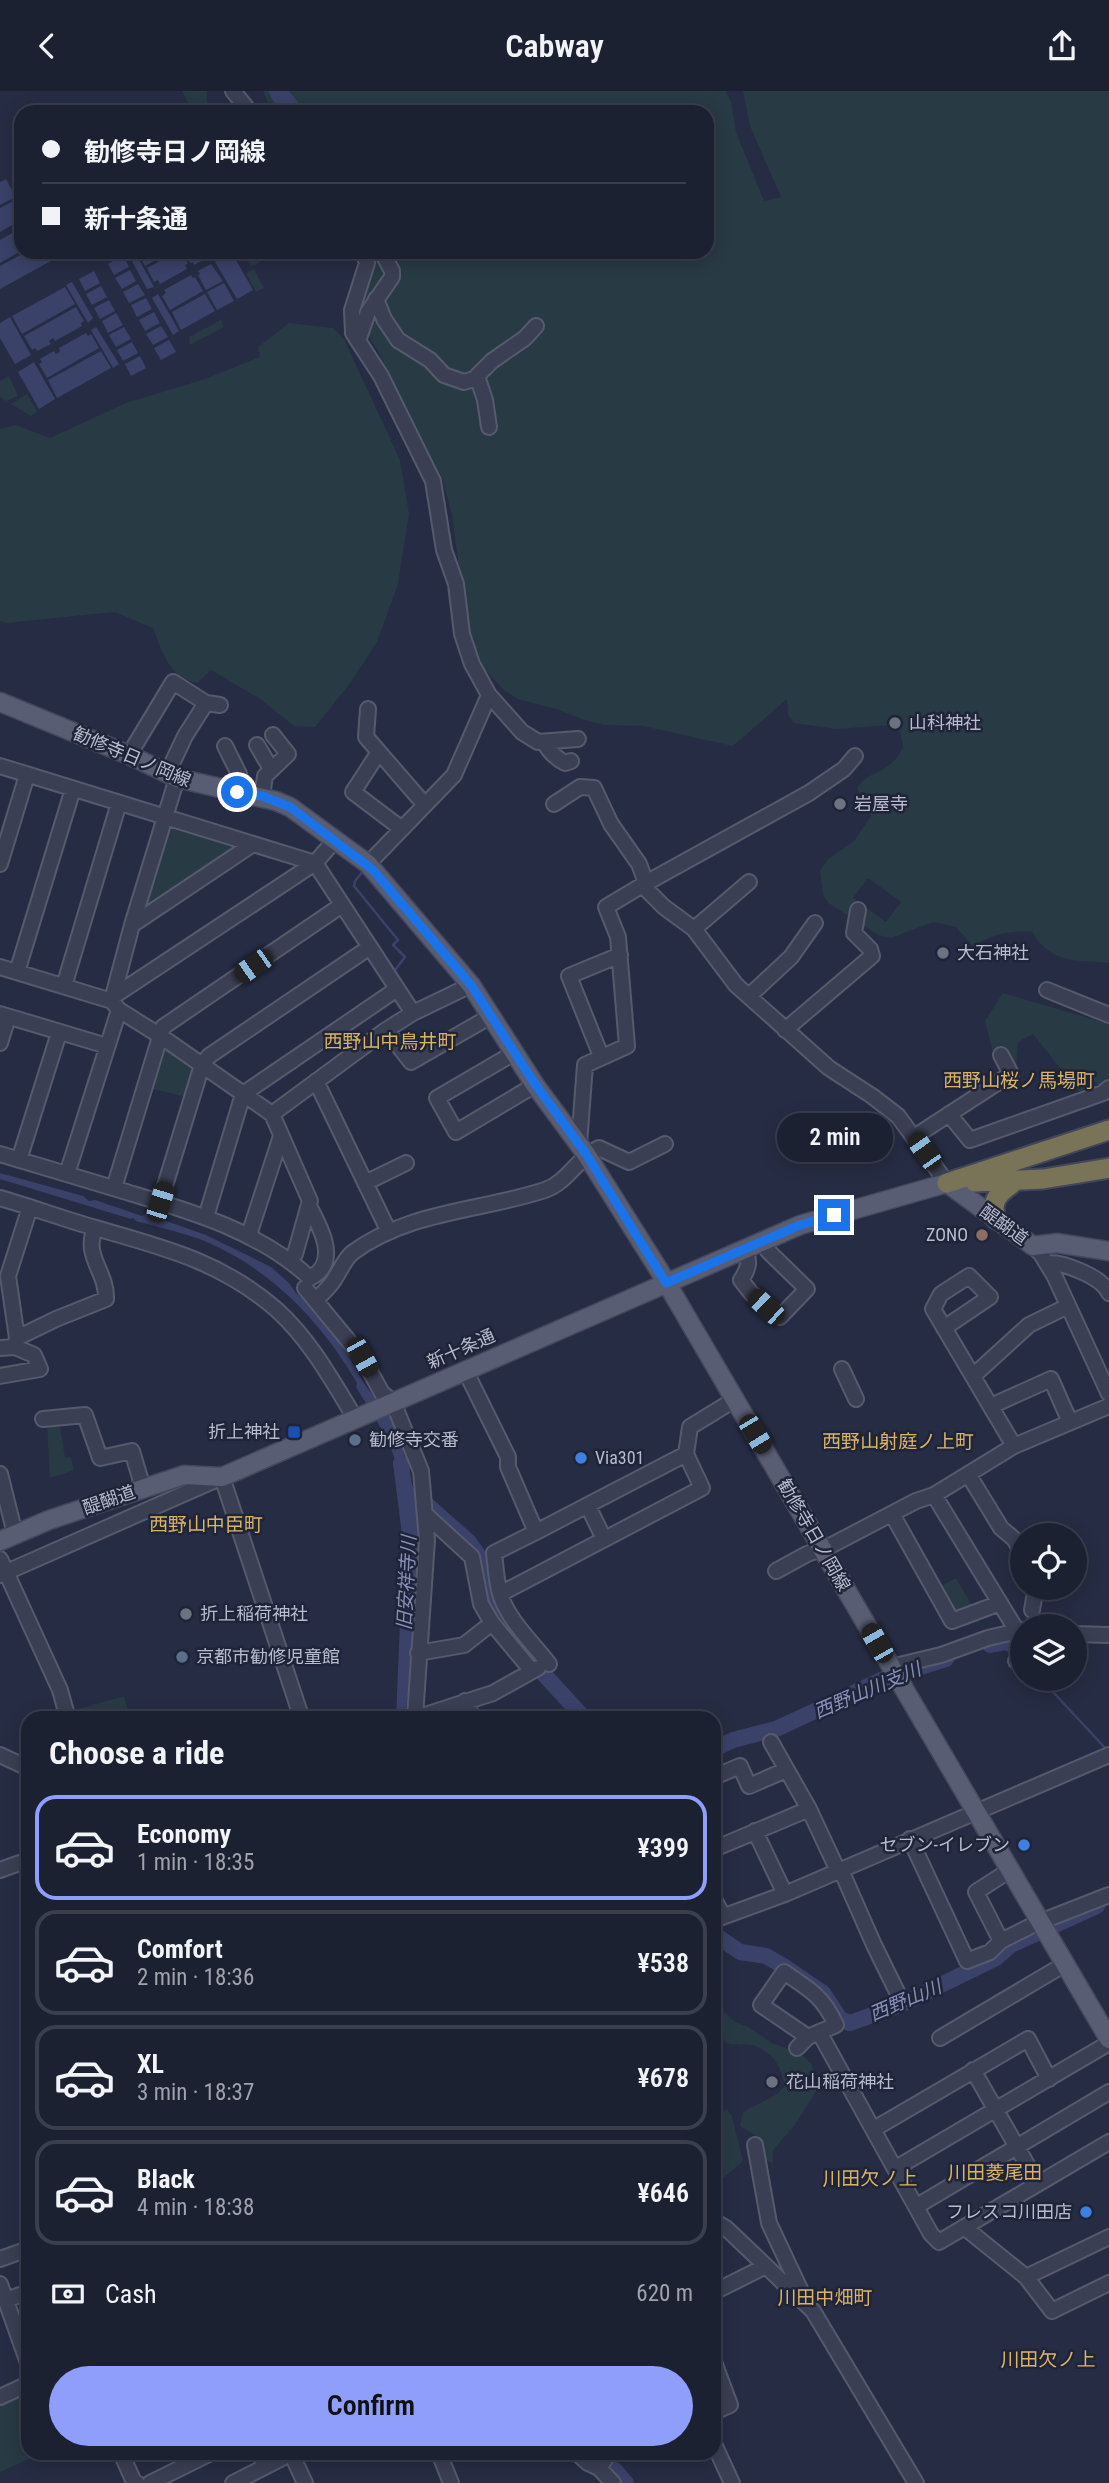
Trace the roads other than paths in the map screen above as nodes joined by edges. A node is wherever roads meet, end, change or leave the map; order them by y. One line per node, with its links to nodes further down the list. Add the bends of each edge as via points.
1 (233, 91): 2 (street)
2 (244, 105)
3 (366, 259): 7 (street, via 352,310)
4 (386, 259): 5 (street, via 392,277)
5 (376, 299): 7 (street); 8 (street, via 398,340 444,375 464,382)
6 (536, 326): 8 (street)
7 (358, 341): 10 (street, via 381,376 433,481 462,634)
8 (477, 376): 9 (street)
9 (489, 427)
10 (489, 695): 15 (street, via 522,732); 31 (street, via 454,775)
11 (0, 702): 19 (main road, 勧修寺日ノ岡線)
12 (368, 709): 18 (street, via 366,737)
13 (273, 735): 23 (street, via 288,754)
14 (578, 739): 15 (street)
15 (545, 743): 21 (street, via 553,755 565,763)
16 (257, 745): 23 (street)
17 (225, 747): 27 (street, via 239,774)
18 (379, 752): 31 (street); 33 (street, via 353,792)
19 (129, 755): 25 (main road, 勧修寺日ノ岡線); 25 (street, via 173,682 213,704 185,736)
20 (855, 755): 40 (street, via 844,769 809,793)
21 (571, 761)
22 (0, 767): 24 (street)
23 (271, 769): 28 (street)
24 (27, 775): 26 (street); 37 (street)
25 (172, 775): 27 (main road, 勧修寺日ノ岡線); 32 (street)
26 (73, 789): 29 (street); 49 (street)
27 (237, 792): 28 (main road, 勧修寺日ノ岡線)
28 (262, 796): 34 (main road, 勧修寺日ノ岡線, via 290,807)
29 (119, 803): 32 (street); 51 (street)
30 (554, 804): 40 (street, via 580,787 594,788)
31 (425, 805): 33 (street)
32 (167, 817): 35 (street); 44 (street)
33 (402, 829): 38 (street)
34 (335, 840): 36 (street); 38 (main road, 勧修寺日ノ岡線)
35 (253, 844): 36 (street); 44 (street)
36 (315, 863): 41 (street); 55 (street)
37 (0, 864)
38 (368, 864): 50 (main road, 勧修寺日ノ岡線)
39 (749, 882): 45 (street)
40 (646, 883): 45 (street, via 664,907); 47 (street, via 606,908)
41 (342, 905): 46 (street); 63 (street, via 163,1027)
42 (858, 910): 61 (street, via 854,933 873,956)
43 (815, 923): 54 (street, via 791,957)
44 (132, 925): 55 (street)
45 (694, 929): 54 (street)
46 (370, 947): 52 (street); 69 (street)
47 (620, 955): 68 (street, via 627,1046); 68 (street, via 569,976)
48 (0, 967): 49 (street)
49 (17, 972): 51 (street)
50 (471, 985): 56 (street); 59 (main road, 勧修寺日ノ岡線)
51 (64, 986): 55 (street)
52 (397, 989): 56 (street); 73 (street)
53 (1047, 989): 58 (street)
54 (749, 996): 61 (street)
55 (115, 1002): 63 (street); 65 (street)
56 (413, 1013): 60 (street)
57 (4, 1015): 62 (street); 64 (street)
58 (1109, 1015)
59 (491, 1016): 60 (street, via 411,1062); 66 (main road, 勧修寺日ノ岡線)
60 (386, 1030): 70 (street)
61 (785, 1030): 78 (street, via 829,1068 898,1116)
62 (59, 1033): 65 (street); 82 (street)
63 (159, 1035): 69 (street); 89 (street)
64 (0, 1043)
65 (107, 1047): 85 (street)
66 (514, 1053): 71 (main road, 勧修寺日ノ岡線); 71 (street, via 438,1098 456,1132)
67 (1001, 1055): 75 (street, via 1012,1074)
68 (601, 1056): 80 (street, via 585,1065)
69 (202, 1065): 73 (street); 91 (street)
70 (316, 1081): 74 (street); 87 (street)
71 (536, 1085): 80 (main road, 勧修寺日ノ岡線)
72 (1109, 1088): 75 (street, via 970,1140)
73 (243, 1094): 74 (street); 94 (street)
74 (272, 1114): 77 (street)
75 (949, 1114): 78 (street)
76 (1109, 1130): 88 (highway)
77 (281, 1136): 92 (street); 98 (street)
78 (914, 1137): 88 (street)
79 (665, 1144): 80 (street, via 629,1162 599,1148)
80 (583, 1149): 97 (street, via 565,1178 547,1189 430,1217); 106 (main road, 勧修寺日ノ岡線)
81 (0, 1154): 82 (street)
82 (19, 1160): 85 (street)
83 (406, 1163): 87 (street)
84 (1109, 1168): 86 (highway)
85 (66, 1174): 89 (street)
86 (1017, 1180): 88 (highway); 95 (highway, via 996,1197)
87 (365, 1183): 97 (street)
88 (947, 1183): 95 (main road, 醍醐道); 99 (main road, 新十条通, via 800,1225)
89 (114, 1188): 91 (street)
90 (0, 1198): 93 (street)
91 (160, 1202): 94 (street)
92 (309, 1206): 103 (street); 103 (street, via 326,1246 325,1262 310,1278)
93 (30, 1207): 96 (street); 105 (street)
94 (206, 1217): 98 (street)
95 (996, 1219): 100 (main road, 醍醐道)
96 (95, 1228): 113 (street, via 90,1248 106,1299); 124 (street, via 233,1276 296,1330)
97 (389, 1232): 109 (street, via 351,1254)
98 (249, 1235): 103 (street)
99 (764, 1241): 101 (main road, 新十条通); 101 (street, via 768,1251 807,1289 780,1317 741,1280 748,1269)
100 (1033, 1246): 102 (main road, 醍醐道, via 1057,1243); 104 (street)
101 (745, 1248): 106 (main road, 新十条通)
102 (1109, 1251)
103 (290, 1259)
104 (1047, 1263): 108 (street, via 1062,1263); 110 (street)
105 (4, 1275): 111 (street)
106 (666, 1283): 115 (main road, 新十条通); 120 (main road, 勧修寺日ノ岡線)
107 (306, 1288): 109 (street)
108 (1109, 1290)
109 (317, 1299): 121 (street)
110 (1068, 1306): 117 (street, via 1029,1325); 118 (street)
111 (6, 1308): 113 (street)
112 (944, 1328): 117 (street)
113 (11, 1344): 116 (street, via 34,1355 40,1370)
114 (842, 1369): 119 (street)
115 (465, 1370): 121 (main road, 新十条通); 137 (street, via 508,1457)
116 (0, 1376)
117 (973, 1376): 122 (street)
118 (1109, 1394)
119 (856, 1399)
120 (734, 1400): 128 (street, via 690,1427); 141 (main road, 勧修寺日ノ岡線)
121 (391, 1403): 124 (main road, 新十条通); 135 (street, via 421,1471)
122 (991, 1406): 126 (street, via 1051,1379); 127 (street)
123 (1109, 1406): 126 (street)
124 (360, 1416): 131 (main road, 新十条通)
125 (43, 1419): 132 (street, via 85,1415 100,1458 132,1451)
126 (1070, 1422): 127 (street)
127 (1014, 1446): 130 (street)
128 (686, 1454): 134 (street); 140 (street, via 702,1488)
129 (0, 1474): 139 (street)
130 (968, 1474): 133 (street); 138 (street)
131 (222, 1477): 132 (main road, 醍醐道, via 191,1473); 142 (street, 新十条通); 158 (street)
132 (143, 1488): 139 (main road, 醍醐道)
133 (934, 1495): 136 (street); 146 (street)
134 (588, 1506): 137 (street); 140 (street)
135 (425, 1514): 149 (street, via 472,1557 481,1604); 153 (street)
136 (891, 1514): 141 (street); 146 (street, via 952,1621)
137 (536, 1532): 144 (street, via 494,1553)
138 (1010, 1536)
139 (7, 1537)
140 (604, 1539): 144 (street)
141 (822, 1548): 143 (street); 155 (main road, 勧修寺日ノ岡線)
142 (2, 1569): 157 (street, via 61,1690)
143 (776, 1571)
144 (500, 1594): 154 (street)
145 (1033, 1600): 147 (street)
146 (1000, 1604): 148 (street)
147 (1032, 1610)
148 (1010, 1617)
149 (492, 1623): 153 (street, via 464,1644); 154 (street)
150 (1010, 1631): 155 (street)
151 (1087, 1635): 152 (street)
152 (1109, 1635)
153 (418, 1653): 159 (street)
154 (540, 1667): 156 (street, via 493,1693)
155 (895, 1672): 169 (main road, 勧修寺日ノ岡線)
156 (465, 1701): 160 (street); 161 (street)
157 (66, 1711)
158 (299, 1711)
159 (414, 1711)
160 (435, 1711)
161 (470, 1711)
162 (771, 1742): 166 (street)
163 (0, 1755): 165 (street)
164 (1109, 1755): 169 (street)
165 (21, 1765)
166 (786, 1770): 167 (street, via 749,1786 740,1766); 168 (street)
167 (721, 1774)
168 (809, 1809): 170 (street); 175 (street)
169 (977, 1812): 171 (street); 176 (main road, 勧修寺日ノ岡線)
170 (755, 1831): 172 (street); 177 (street)
171 (910, 1839): 175 (street); 181 (street, via 967,1961 990,1952)
172 (721, 1846)
173 (21, 1862): 174 (street)
174 (0, 1870)
175 (840, 1870): 177 (street); 183 (street)
176 (1010, 1870): 180 (main road, 勧修寺日ノ岡線); 181 (street, via 976,1892)
177 (785, 1894): 179 (street)
178 (1109, 1895): 180 (street)
179 (721, 1917)
180 (1044, 1927): 181 (street); 182 (main road, 勧修寺日ノ岡線)
181 (1001, 1941)
182 (1065, 1964): 185 (street); 186 (main road, 勧修寺日ノ岡線)
183 (901, 2000)
184 (814, 2035): 184 (street, via 836,2025 827,2005 784,1972 761,2005); 187 (street); 192 (street)
185 (940, 2038)
186 (1109, 2041): 189 (street)
187 (797, 2048)
188 (973, 2070): 189 (street, via 1028,2039); 191 (street); 192 (street)
189 (1049, 2079): 191 (street)
190 (1109, 2092): 195 (street)
191 (996, 2111): 195 (street); 196 (street)
192 (874, 2129): 196 (street)
193 (1109, 2142): 197 (street)
194 (755, 2145): 210 (street, via 769,2223)
195 (1016, 2147): 197 (street); 198 (street)
196 (896, 2168): 198 (street)
197 (1038, 2184): 200 (street)
198 (917, 2206): 200 (street, via 939,2242)
199 (721, 2225): 204 (street)
200 (964, 2227): 205 (street)
201 (1109, 2237): 205 (street)
202 (21, 2252): 203 (street)
203 (0, 2259)
204 (765, 2266): 208 (street); 210 (street)
205 (1026, 2277): 206 (street, via 1052,2311)
206 (1109, 2283)
207 (0, 2284): 211 (street)
208 (721, 2288)
209 (21, 2295): 211 (street)
210 (800, 2297): 232 (street, via 813,2311)
211 (6, 2300): 212 (street)
212 (21, 2343)
213 (721, 2381): 216 (street, via 730,2405)
214 (21, 2387): 215 (street)
215 (0, 2397)
216 (721, 2409)
217 (721, 2459): 231 (street)
218 (125, 2460): 225 (street)
219 (197, 2460): 226 (street)
220 (262, 2460): 227 (street)
221 (294, 2460): 228 (street)
222 (442, 2460): 229 (street)
223 (585, 2460): 224 (street)
224 (604, 2461): 230 (street)
225 (137, 2483)
226 (150, 2483)
227 (233, 2483)
228 (305, 2483)
229 (451, 2483)
230 (613, 2483)
231 (732, 2483)
232 (916, 2483)

